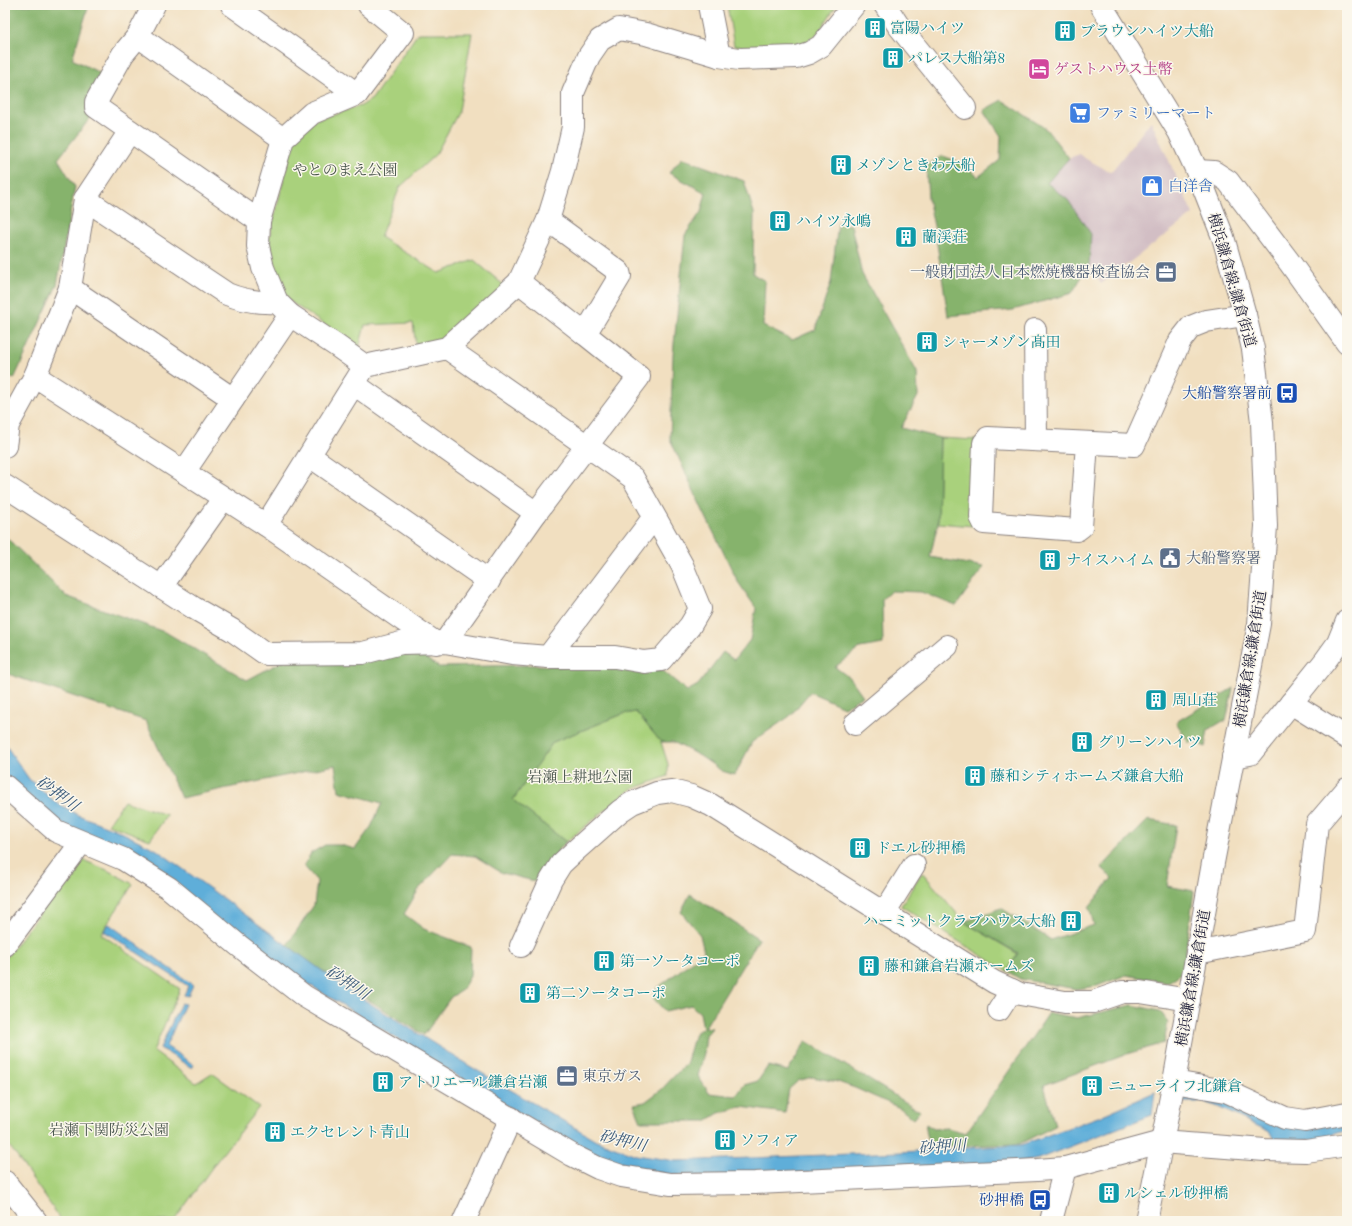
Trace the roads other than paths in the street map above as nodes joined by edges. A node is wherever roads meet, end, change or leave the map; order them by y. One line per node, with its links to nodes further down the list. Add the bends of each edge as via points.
1 (154, 5): 8 (street)
2 (232, 5): 10 (street)
3 (709, 5): 9 (street)
4 (854, 5): 9 (street, via 821,46 809,53 796,57 739,59)
5 (885, 5): 11 (street, via 898,26)
6 (1101, 5): 14 (street, 横浜鎌倉線;鎌倉街道, via 1179,132)
7 (376, 7): 10 (street, via 404,33)
8 (138, 36): 12 (street, via 123,54 96,102 96,107); 13 (street)
9 (719, 56): 16 (street, via 646,34 619,29 600,40 589,56 573,93 573,127 563,172)
10 (357, 94): 13 (street, via 312,113)
11 (965, 108)
12 (130, 131): 15 (street); 17 (street)
13 (283, 139): 17 (street)
14 (1197, 171): 21 (street, 横浜鎌倉線;鎌倉街道, via 1223,237); 24 (street, via 1214,172 1228,181)
15 (85, 199): 19 (street); 20 (street, via 227,294 240,300)
16 (548, 220): 18 (street); 23 (street, via 619,272 620,276)
17 (259, 221): 20 (street, via 258,246 263,268)
18 (519, 282): 23 (street); 25 (street)
19 (70, 288): 27 (street); 29 (street)
20 (284, 308): 26 (street); 29 (street)
21 (1246, 315): 31 (street, via 1206,321 1192,327 1180,341 1134,445); 50 (street, 横浜鎌倉線;鎌倉街道, via 1262,422 1266,526 1259,624)
22 (1035, 330): 30 (street)
23 (585, 334): 33 (street, via 639,378)
24 (1347, 343)
25 (447, 348): 26 (street); 33 (street)
26 (365, 366): 28 (street)
27 (35, 376): 32 (street, via 8,425); 35 (street)
28 (354, 384): 34 (street); 38 (street)
29 (233, 399): 35 (street)
30 (1036, 440): 31 (street); 31 (street, via 988,438 984,443 981,517 984,523 1077,530 1082,527)
31 (1087, 443)
32 (5, 446)
33 (587, 447): 38 (street); 39 (street, via 633,478)
34 (310, 456): 40 (street); 41 (street)
35 (184, 472): 37 (street)
36 (5, 486): 42 (street)
37 (223, 499): 40 (street); 42 (street)
38 (536, 513): 41 (street)
39 (654, 517): 46 (street); 46 (street, via 682,565 700,609 690,626 661,660 644,662 615,657)
40 (266, 525): 44 (street)
41 (488, 581): 44 (street)
42 (161, 587): 44 (street, via 266,654 363,653 401,643)
43 (1347, 621): 47 (street, via 1338,643)
44 (441, 643): 46 (street)
45 (947, 646): 48 (street)
46 (548, 657)
47 (1291, 703): 49 (street); 50 (street, via 1250,754)
48 (855, 724)
49 (1347, 738)
50 (1233, 757): 58 (street, 横浜鎌倉線;鎌倉街道)
51 (5, 786): 53 (street, via 56,831)
52 (1347, 789): 58 (street, via 1317,824 1305,931)
53 (81, 843): 56 (street); 64 (street, via 123,859 169,888 304,996 456,1082)
54 (914, 865): 55 (street)
55 (884, 913): 57 (street, via 711,805 672,791 657,793 632,803 561,864); 59 (street, via 994,982)
56 (5, 945)
57 (521, 946)
58 (1197, 953): 60 (street, 横浜鎌倉線;鎌倉街道)
59 (1012, 990): 60 (street, via 1020,994 1065,1002 1093,1002 1122,992 1140,992); 61 (street)
60 (1189, 1000): 62 (street, 横浜鎌倉線;鎌倉街道)
61 (999, 1010)
62 (1173, 1084): 63 (street, via 1226,1091 1284,1118 1305,1121); 65 (street, 横浜鎌倉線;鎌倉街道)
63 (1344, 1115): 66 (street)
64 (511, 1118): 67 (street, via 598,1168 621,1176 670,1184 755,1183); 70 (street)
65 (1161, 1142): 66 (street, via 1306,1151); 67 (street); 72 (street, 横浜鎌倉線;鎌倉街道)
66 (1345, 1145)
67 (1065, 1168): 71 (street)
68 (5, 1182): 69 (street)
69 (36, 1221)
70 (464, 1221)
71 (1051, 1221)
72 (1146, 1221)

